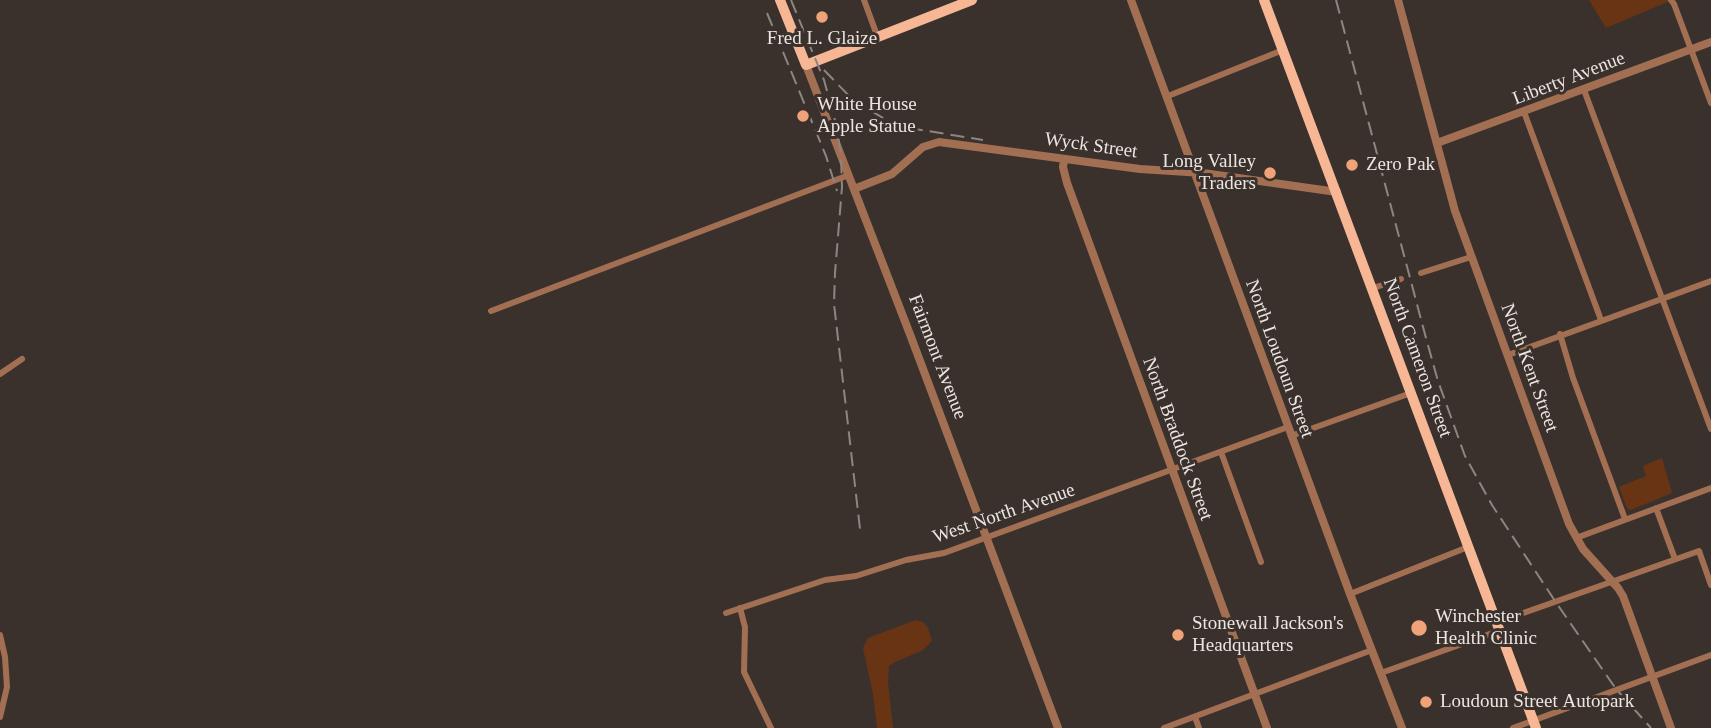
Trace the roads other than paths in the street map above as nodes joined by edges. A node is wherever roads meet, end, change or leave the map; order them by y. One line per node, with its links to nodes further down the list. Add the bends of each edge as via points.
1 (779, 0): 12 (main road, Fairmont Avenue)
2 (864, 0): 8 (street)
3 (972, 0): 8 (main road)
4 (1131, 0): 14 (street, North Loudoun Street)
5 (1264, 0): 11 (main road, North Cameron Street)
6 (1398, 0): 17 (street, North Kent Street)
7 (1671, 0): 10 (street)
8 (878, 38): 12 (main road)
9 (1711, 42): 10 (street, Liberty Avenue)
10 (1691, 49): 13 (street, Liberty Avenue); 15 (street)
11 (1283, 50): 14 (street); 22 (main road, North Cameron Street)
12 (806, 65): 20 (street, Fairmont Avenue)
13 (1584, 90): 16 (street, Liberty Avenue); 28 (street)
14 (1167, 96): 19 (street, North Loudoun Street)
15 (1711, 103)
16 (1524, 112): 17 (street, Liberty Avenue); 30 (street)
17 (1437, 143): 23 (street, North Kent Street)
18 (1064, 159): 19 (street, Wyck Street); 21 (street, Wyck Street, via 933,142 892,174); 40 (street, North Braddock Street, via 1067,183)
19 (1193, 172): 22 (street, Wyck Street); 36 (street, North Loudoun Street)
20 (849, 175): 21 (street, Fairmont Avenue); 29 (street)
21 (854, 189): 45 (street, Fairmont Avenue)
22 (1337, 192): 27 (main road, North Cameron Street)
23 (1471, 257): 24 (street); 32 (street, North Kent Street)
24 (1421, 273)
25 (1401, 279): 27 (street)
26 (1711, 281): 28 (street)
27 (1373, 288): 35 (main road, North Cameron Street)
28 (1662, 298): 30 (street); 37 (street)
29 (491, 311)
30 (1601, 320): 31 (street)
31 (1560, 334): 32 (street); 43 (street)
32 (1508, 355): 44 (street, North Kent Street)
33 (22, 359): 34 (street)
34 (0, 374)
35 (1412, 392): 38 (street); 46 (main road, North Cameron Street)
36 (1288, 427): 38 (street, North Loudoun Street); 39 (street, West North Avenue)
37 (1711, 429)
38 (1291, 436): 51 (street, North Loudoun Street)
39 (1221, 452): 40 (street, West North Avenue); 48 (street)
40 (1171, 471): 45 (street, West North Avenue); 60 (street, North Braddock Street)
41 (1711, 488): 42 (street)
42 (1656, 508): 43 (street); 47 (street)
43 (1625, 519): 44 (street)
44 (1576, 538): 49 (street, North Kent Street)
45 (986, 539): 52 (street, West North Avenue, via 856,576 825,580); 65 (street, Fairmont Avenue)
46 (1468, 547): 51 (street); 54 (main road, North Cameron Street)
47 (1675, 559): 49 (street); 50 (street, via 1699,551)
48 (1261, 562)
49 (1613, 582): 54 (street); 59 (street, North Kent Street, via 1623,596)
50 (1711, 585)
51 (1350, 594): 56 (street, North Loudoun Street)
52 (740, 608): 53 (street, West North Avenue); 64 (street, via 745,627 744,672)
53 (726, 613)
54 (1497, 627): 58 (street); 63 (main road, North Cameron Street)
55 (0, 635): 61 (street, via 7,687)
56 (1372, 650): 58 (street, North Loudoun Street); 60 (street)
57 (1711, 655): 59 (street)
58 (1381, 673): 69 (street, North Loudoun Street)
59 (1652, 677): 63 (street); 71 (street, North Kent Street)
60 (1254, 694): 62 (street); 68 (street, North Braddock Street)
61 (0, 717)
62 (1195, 717): 66 (street); 67 (street)
63 (1534, 724): 70 (street)
64 (771, 728)
65 (1058, 728)
66 (1164, 728)
67 (1199, 728)
68 (1267, 728)
69 (1402, 728)
70 (1513, 728)
71 (1671, 728)

